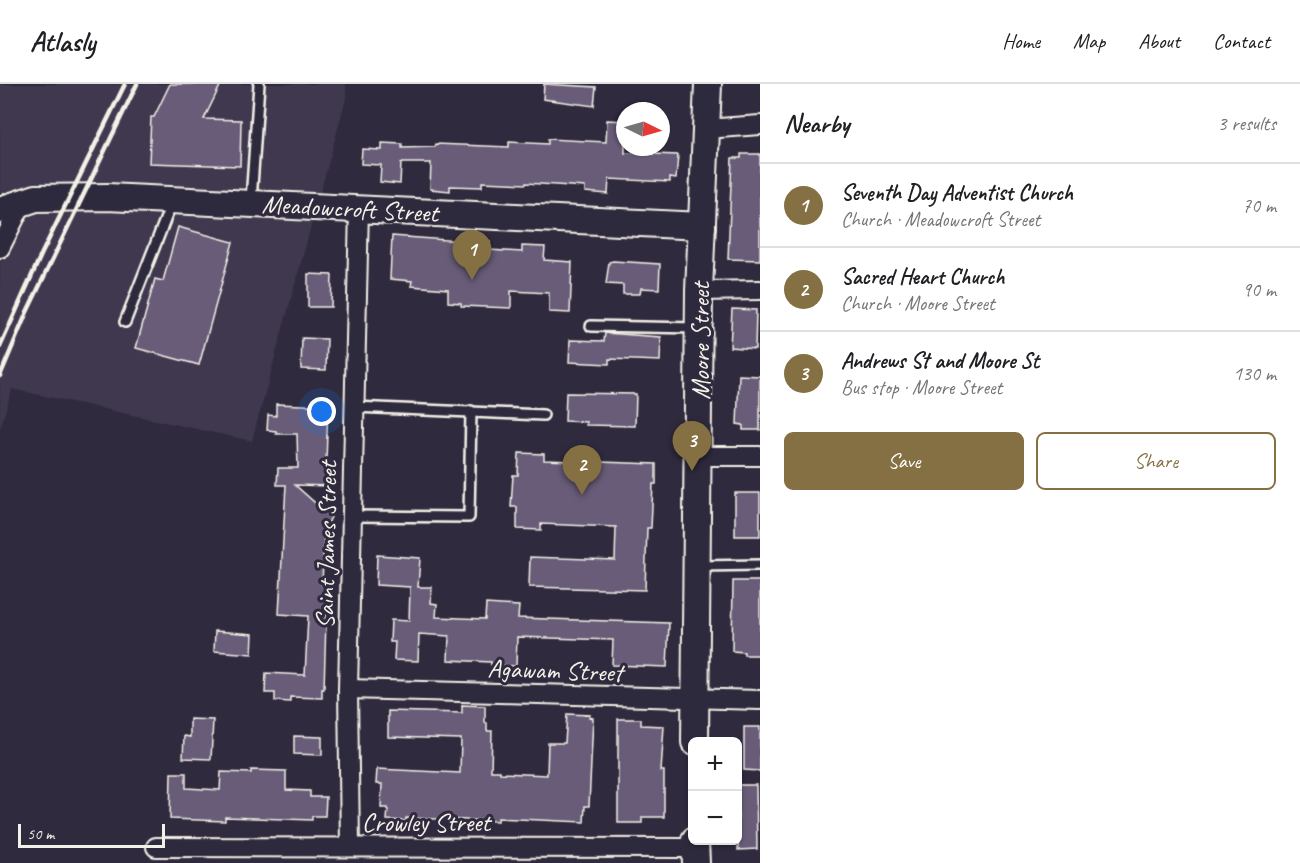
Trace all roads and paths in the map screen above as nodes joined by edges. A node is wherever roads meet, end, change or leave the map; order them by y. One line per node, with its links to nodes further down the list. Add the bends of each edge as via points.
1 (259, 84): 6 (lane)
2 (708, 84): 4 (street, Moore Street)
3 (760, 125): 4 (street)
4 (706, 129): 9 (street, Moore Street)
5 (173, 200): 6 (street, Meadowcroft Street); 7 (street, Meadowcroft Street, via 54,196); 13 (lane)
6 (251, 203): 8 (street, Meadowcroft Street)
7 (11, 206): 10 (street)
8 (359, 208): 9 (street, Meadowcroft Street); 16 (street, Saint James Street)
9 (702, 226): 12 (street, Moore Street)
10 (0, 248)
11 (760, 290): 12 (street)
12 (699, 291): 15 (street, Moore Street)
13 (125, 322)
14 (591, 326): 15 (lane)
15 (699, 328): 19 (street, Moore Street)
16 (354, 407): 17 (lane); 21 (street, Saint James Street)
17 (471, 411): 18 (lane); 21 (lane, via 469,517)
18 (543, 415)
19 (699, 456): 20 (street); 22 (street, Moore Street)
20 (760, 456)
21 (352, 516): 24 (street, Saint James Street)
22 (697, 566): 23 (lane); 25 (street, Moore Street)
23 (760, 566)
24 (348, 689): 25 (street, Agawam Street); 28 (street, Saint James Street)
25 (694, 699): 26 (street, Agawam Street); 27 (street, Moore Street)
26 (760, 700)
27 (694, 737)
28 (350, 847): 29 (street, Crowley Street); 30 (street, Crowley Street)
29 (156, 848)
30 (695, 850)

